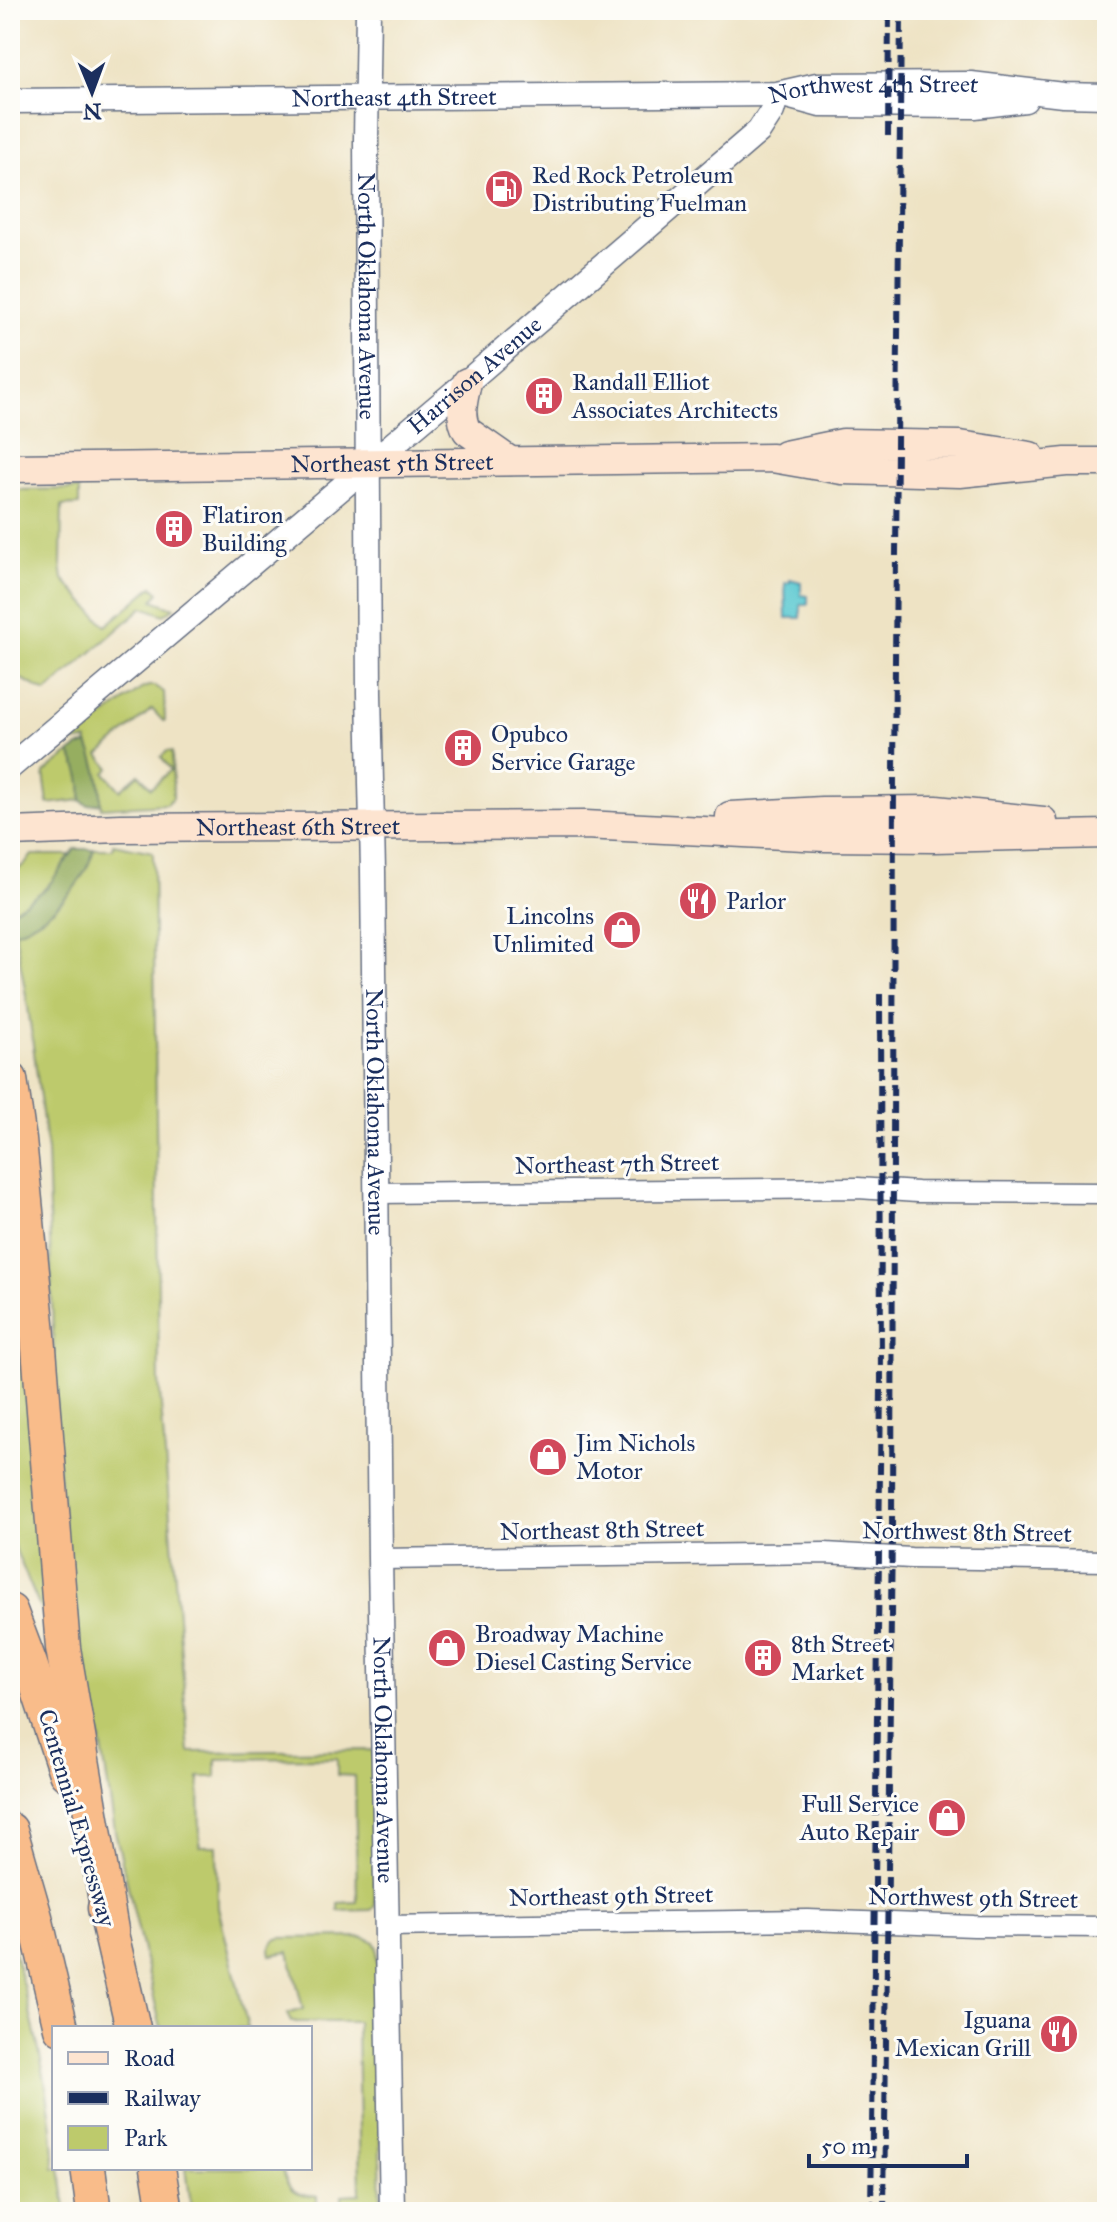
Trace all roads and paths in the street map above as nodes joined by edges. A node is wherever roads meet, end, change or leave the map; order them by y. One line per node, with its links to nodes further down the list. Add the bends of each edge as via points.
1 (368, 10): 3 (street, North Oklahoma Avenue)
2 (777, 94): 3 (street, Northeast 4th Street); 4 (street, Northwest 4th Street, via 817,85 971,84); 6 (street, Harrison Avenue, via 759,131)
3 (367, 96): 5 (street, Northeast 4th Street); 11 (street, North Oklahoma Avenue)
4 (1107, 96)
5 (10, 101)
6 (467, 382): 8 (main road, via 461,412 467,431); 11 (street, Harrison Avenue)
7 (772, 458): 8 (main road, Northeast 5th Street); 9 (main road, Northeast 5th Street, via 842,470 960,473); 9 (main road, Northeast 5th Street, via 843,443 960,445)
8 (510, 461): 11 (main road, Northeast 5th Street)
9 (1066, 462): 10 (main road)
10 (1107, 462)
11 (368, 464): 12 (main road, Northeast 5th Street); 13 (street, Harrison Avenue); 15 (street, North Oklahoma Avenue)
12 (10, 468)
13 (10, 767)
14 (585, 825): 15 (main road, Northeast 6th Street); 16 (main road, Northeast 6th Street, via 936,810); 18 (main road, Northeast 6th Street, via 825,837)
15 (372, 826): 17 (main road, Northeast 6th Street); 20 (street, North Oklahoma Avenue)
16 (1107, 828)
17 (10, 832)
18 (1107, 834)
19 (10, 1079): 30 (highway, via 37,1323 63,1648)
20 (377, 1193): 21 (street, Northeast 7th Street, via 858,1188); 23 (street, North Oklahoma Avenue)
21 (1107, 1193)
22 (825, 1553): 23 (street, Northeast 8th Street); 24 (street, Northwest 8th Street)
23 (380, 1559): 28 (street, North Oklahoma Avenue)
24 (1107, 1561)
25 (10, 1611): 30 (highway, Centennial Expressway, via 60,1752)
26 (10, 1830): 31 (highway)
27 (837, 1921): 28 (street, Northeast 9th Street); 29 (street, Northwest 9th Street)
28 (386, 1926): 37 (street, North Oklahoma Avenue)
29 (1107, 1927)
30 (111, 1930): 32 (highway, Centennial Expressway)
31 (61, 2026)
32 (133, 2026)
33 (88, 2170): 35 (highway)
34 (158, 2170): 36 (highway)
35 (94, 2212)
36 (165, 2212)
37 (392, 2212)

